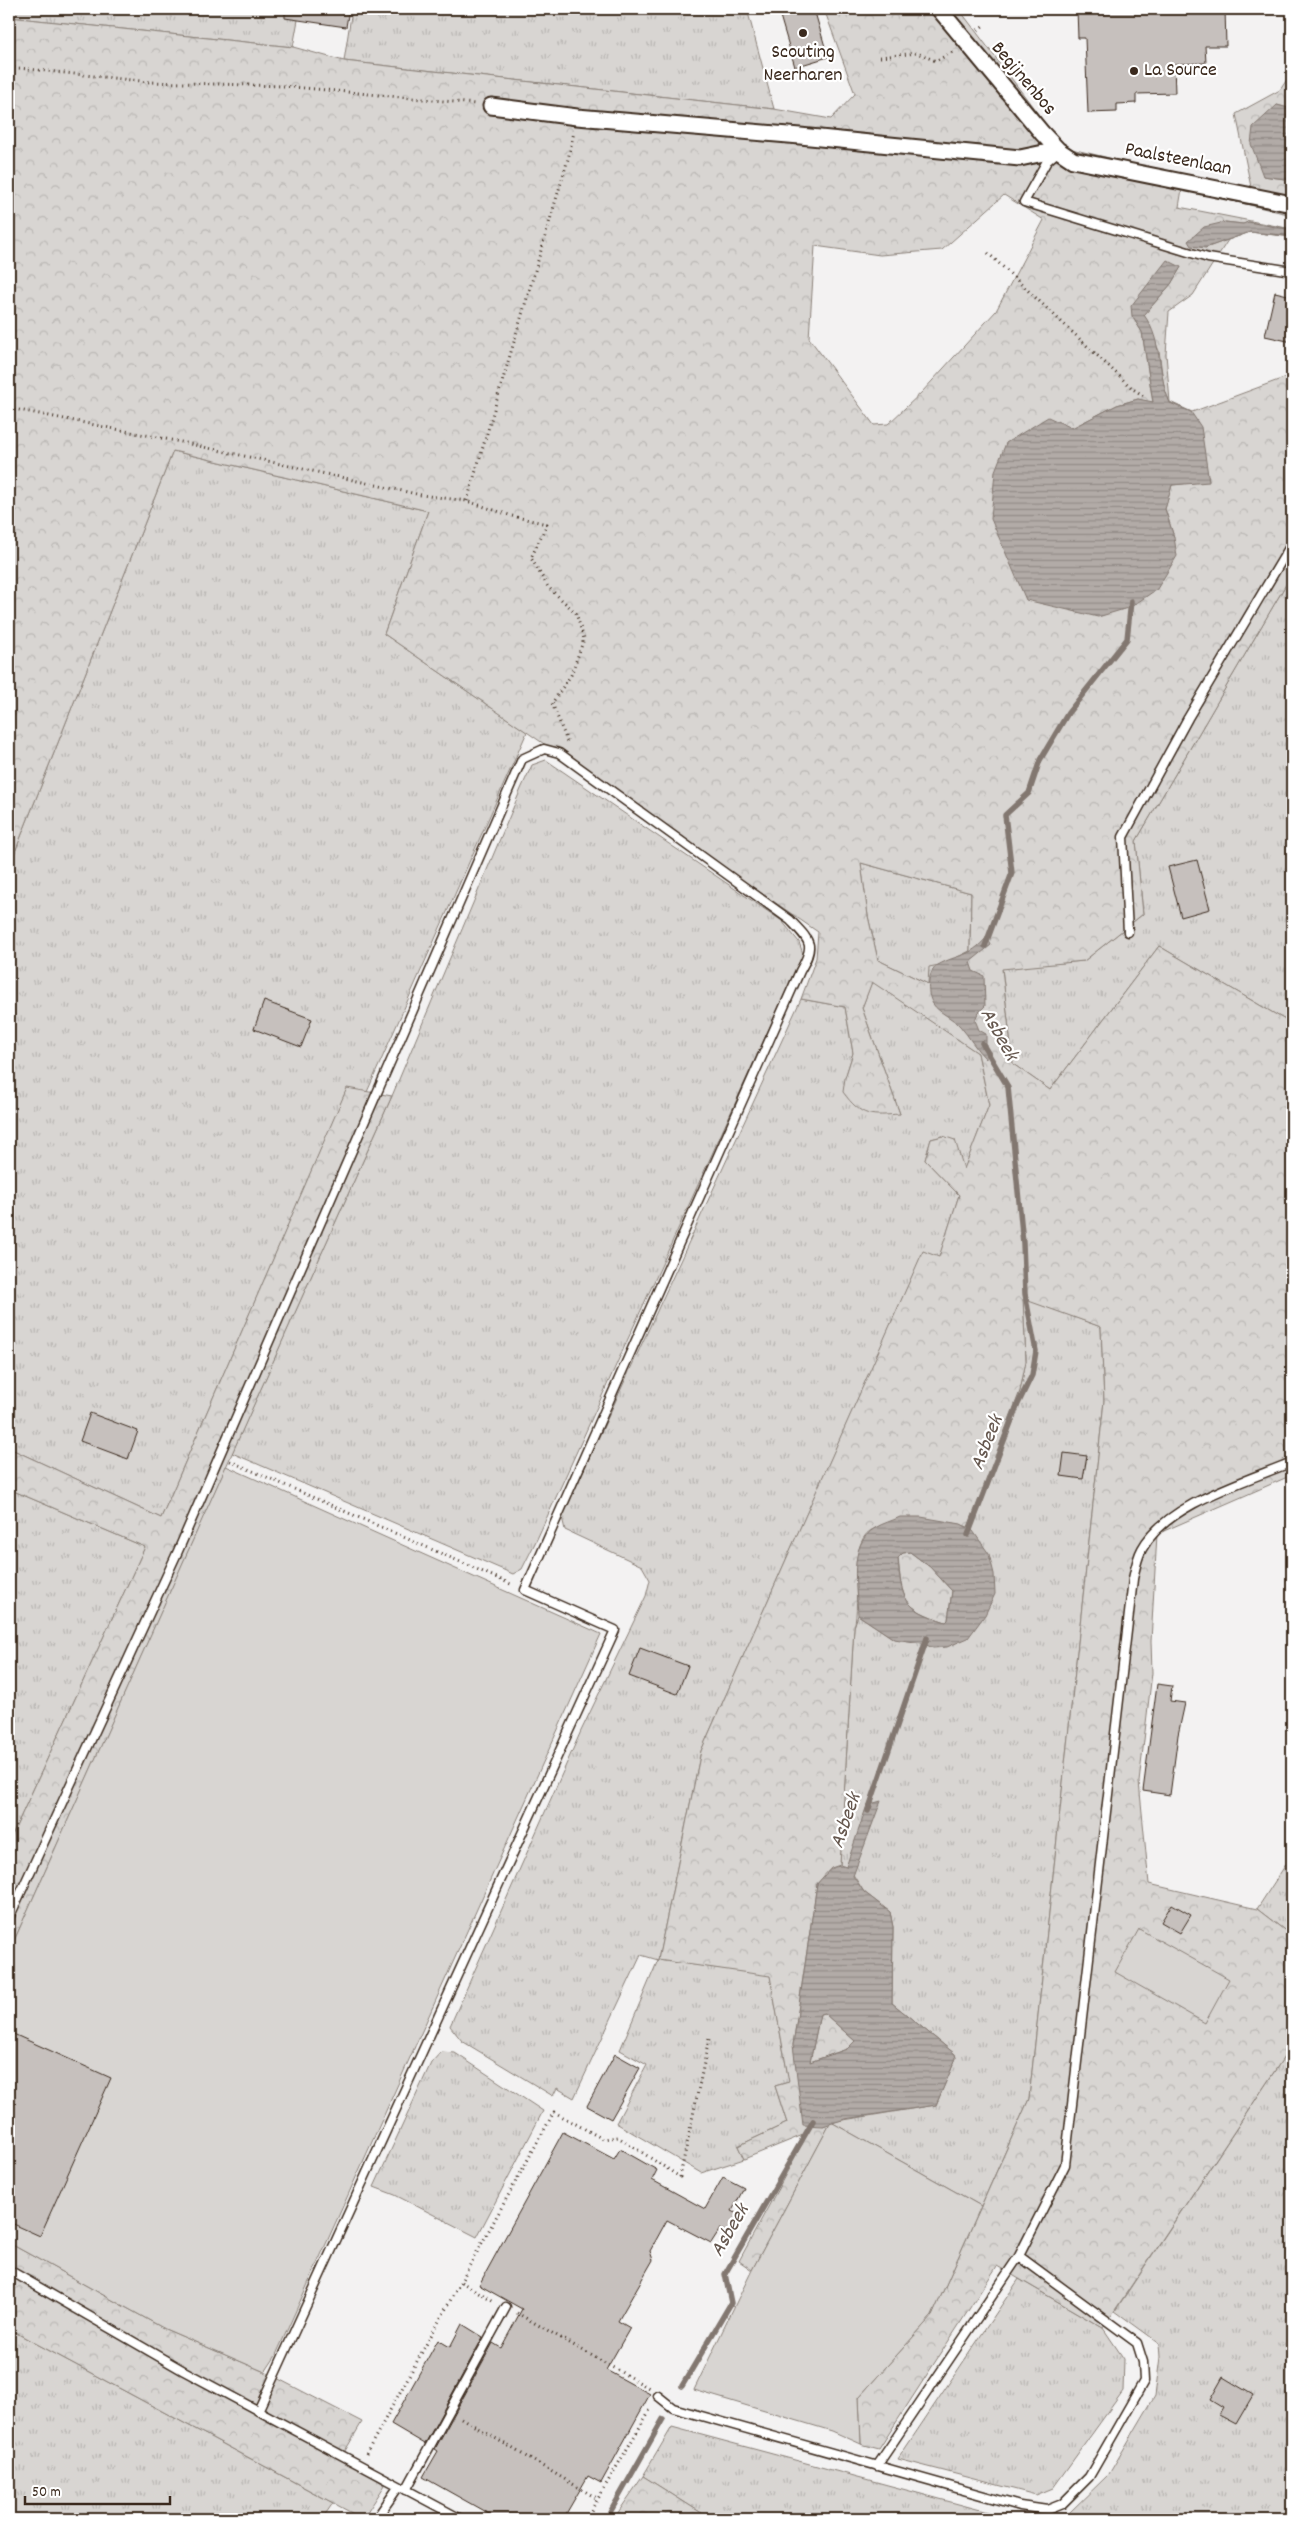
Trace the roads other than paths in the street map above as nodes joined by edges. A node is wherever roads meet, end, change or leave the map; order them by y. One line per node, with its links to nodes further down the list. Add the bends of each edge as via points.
1 (939, 9): 3 (street, Begijnenbos)
2 (491, 106): 3 (street, via 577,117 1020,158)
3 (1058, 150): 4 (street, Paalsteenlaan, via 1072,160); 5 (lane, via 1047,161 1024,202 1208,258)
4 (1292, 204)
5 (1292, 271)
6 (1292, 543): 7 (lane, via 1188,718 1123,837)
7 (1128, 932)
8 (1292, 1462): 10 (lane, via 1186,1508 1159,1526 1141,1550 1133,1579 1065,2165)
9 (9, 1918): 14 (lane, via 219,1457 522,759 544,749 559,754 790,920 810,944 810,954 525,1590 614,1630)
10 (1018, 2256): 15 (lane); 15 (lane, via 1137,2343 1144,2362 1144,2381 1089,2477 1062,2504 1047,2510 1020,2506)
11 (9, 2270): 14 (lane)
12 (506, 2307): 16 (lane)
13 (658, 2396): 15 (lane, via 673,2408)
14 (258, 2411): 16 (lane)
15 (877, 2466)
16 (402, 2488): 17 (lane); 18 (lane)
17 (376, 2519)
18 (460, 2519)

